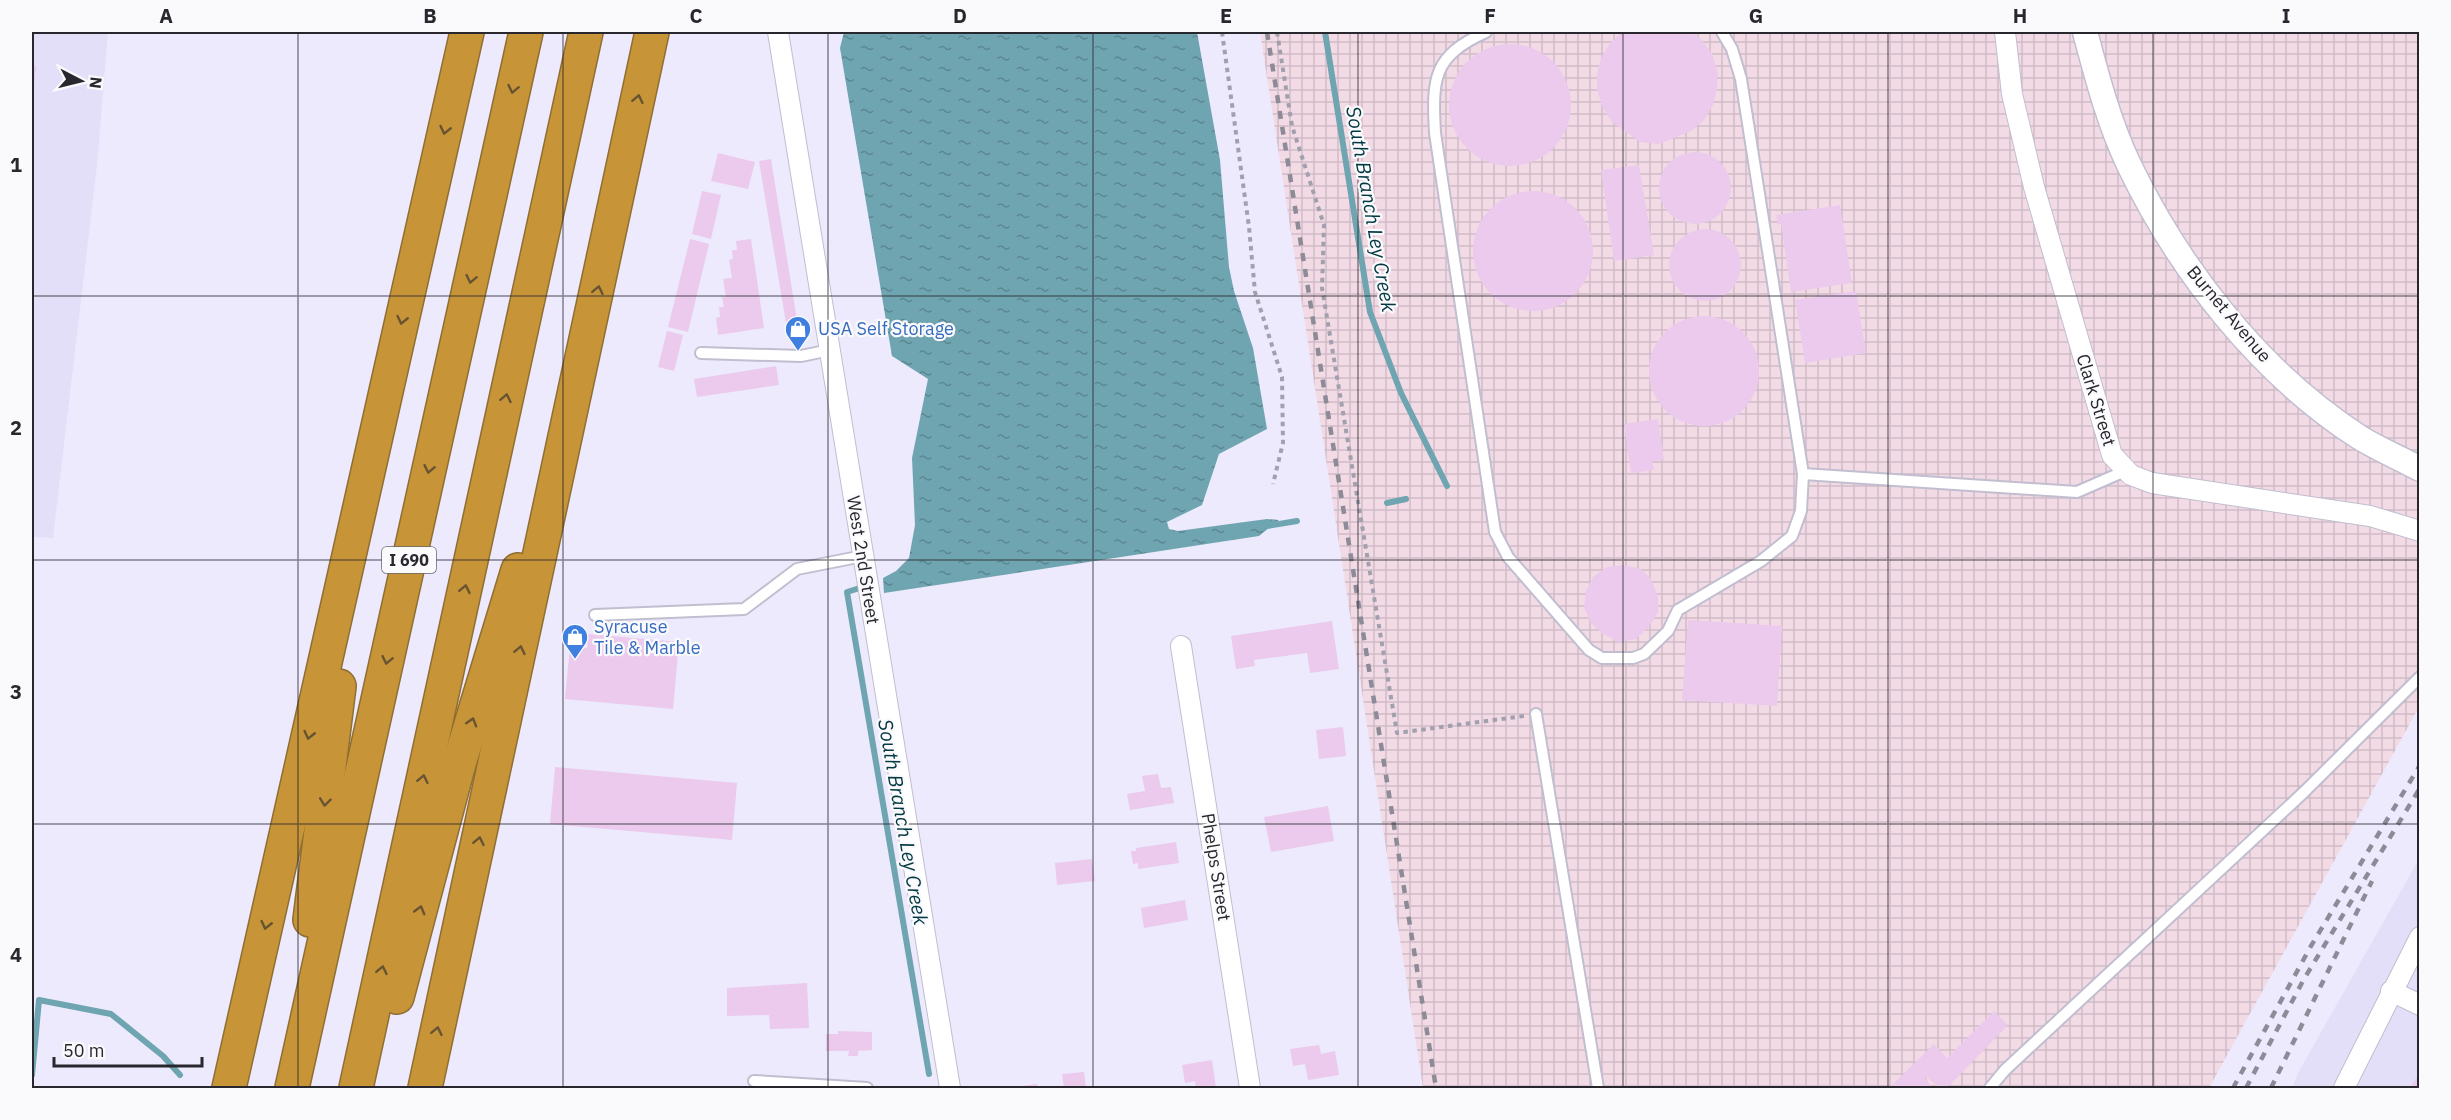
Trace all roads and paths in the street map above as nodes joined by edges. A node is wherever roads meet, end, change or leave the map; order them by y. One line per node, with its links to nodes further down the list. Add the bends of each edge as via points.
1 (467, 32): 15 (highway, one-way to 15)
2 (526, 32): 30 (highway, I 690, one-way to 30)
3 (586, 32): 32 (highway, one-way to 3)
4 (652, 32): 12 (highway, one-way to 4)
5 (778, 32): 13 (street, West 2nd Street)
6 (1222, 32): 19 (path, via 1255,292 1282,377 1283,443)
7 (1277, 32): 25 (path, via 1292,126 1324,225 1322,288 1397,733)
8 (1486, 32): 18 (lane, via 1461,43 1445,60 1435,80 1433,102 1495,532 1508,557 1589,650 1602,658 1633,658 1657,644 1678,610 1761,561 1792,536 1801,511)
9 (1722, 32): 18 (lane, via 1732,49 1741,80)
10 (2005, 32): 17 (street, Clark Street, via 2012,94 2034,186 2104,434 2112,455)
11 (2085, 32): 16 (street, Burnet Avenue, via 2102,94 2129,164 2151,207 2212,300 2274,367 2321,409 2360,437)
12 (586, 347): 33 (highway, one-way to 12, via 458,767); 34 (highway, one-way to 12)
13 (830, 350): 14 (lane, via 801,356); 21 (street, West 2nd Street)
14 (701, 353)
15 (377, 432): 30 (highway, one-way to 30, via 347,623); 31 (highway, one-way to 31)
16 (2420, 469)
17 (2125, 471): 18 (lane, via 2077,492); 20 (street, via 2152,483 2370,516)
18 (1803, 474)
19 (1273, 484)
20 (2420, 531)
21 (862, 556): 22 (lane, via 797,569 744,609); 36 (street, West 2nd Street)
22 (595, 615)
23 (1181, 646): 37 (street, Phelps Street)
24 (2420, 677): 39 (lane, via 2303,793 2005,1070)
25 (1536, 714): 38 (lane)
26 (2420, 937): 27 (street)
27 (2391, 991): 28 (street); 40 (street)
28 (2420, 1005)
29 (754, 1081): 35 (lane)
30 (293, 1086)
31 (229, 1089)
32 (356, 1089)
33 (373, 1089)
34 (425, 1089)
35 (867, 1089)
36 (950, 1089)
37 (1250, 1089)
38 (1598, 1089)
39 (1990, 1089)
40 (2344, 1089)

